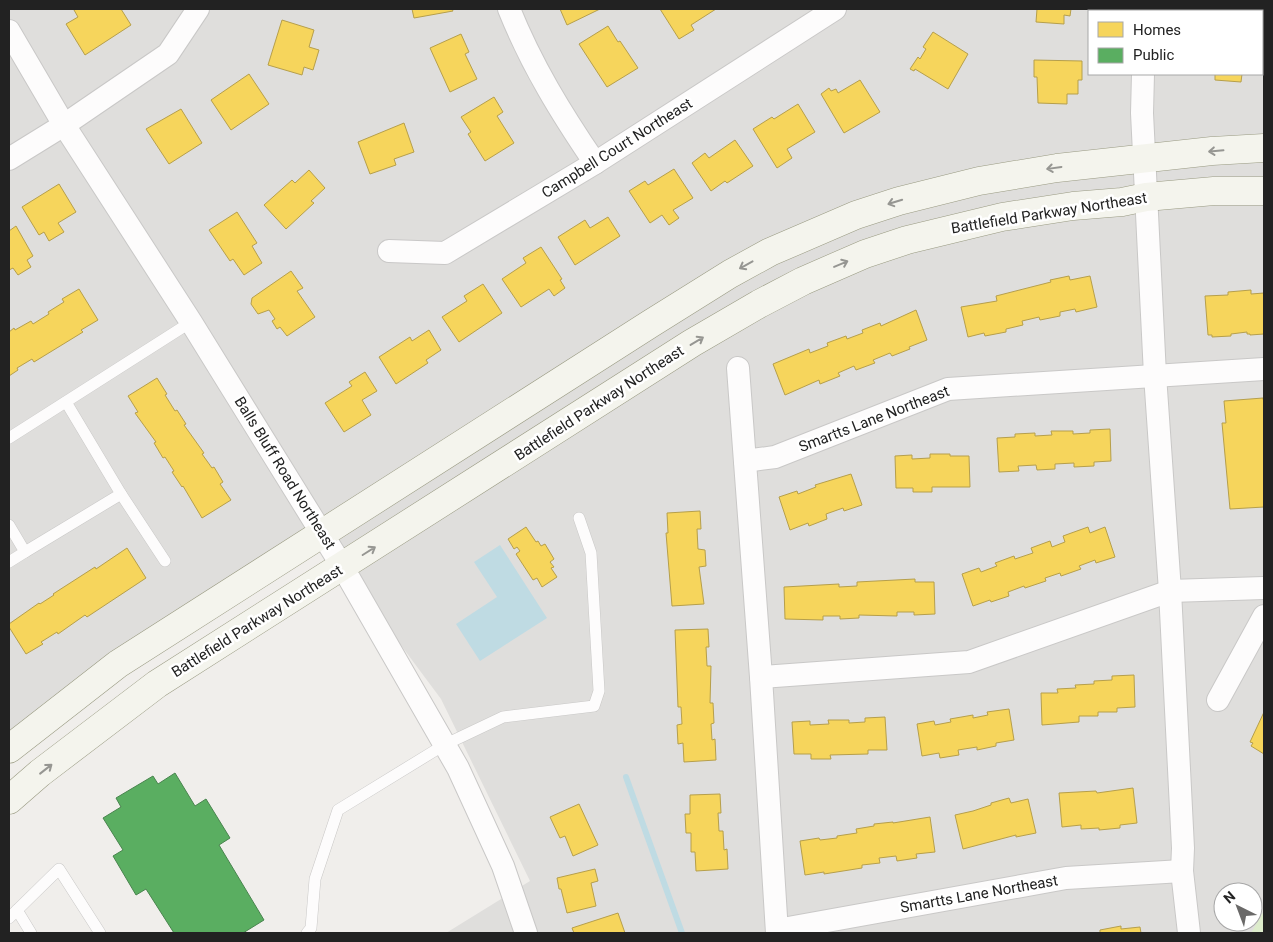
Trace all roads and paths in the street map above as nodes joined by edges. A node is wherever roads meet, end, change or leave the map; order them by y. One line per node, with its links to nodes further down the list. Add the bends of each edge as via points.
1 (198, 9): 6 (street, via 168,54)
2 (509, 9): 10 (street, via 549,92)
3 (835, 9): 10 (street, Campbell Court Northeast)
4 (9, 31): 6 (street, Balls Bluff Road Northeast)
5 (1142, 75): 8 (street)
6 (64, 125): 9 (street); 14 (street, Balls Bluff Road Northeast)
7 (1264, 148): 8 (main road, one-way to 8)
8 (1145, 158): 12 (street); 24 (main road, one-way to 24, via 1006,176 899,201 856,215 770,252 664,315)
9 (9, 159)
10 (595, 164): 13 (street, Campbell Court Northeast, via 445,253)
11 (1264, 190): 12 (main road, Battlefield Parkway Northeast)
12 (1146, 197): 17 (street); 28 (main road, Battlefield Parkway Northeast, one-way to 12, via 692,344 803,281 865,254 949,228 1002,217)
13 (389, 251)
14 (191, 322): 18 (lane); 24 (street, Balls Bluff Road Northeast)
15 (738, 368): 20 (street, Smartts Lane Northeast)
16 (1264, 369): 17 (street, Smartts Lane Northeast)
17 (1155, 375): 20 (street, Smartts Lane Northeast, via 948,389 775,457); 30 (street)
18 (66, 402): 19 (lane); 21 (lane)
19 (9, 438)
20 (745, 461): 32 (street, Smartts Lane Northeast)
21 (121, 494): 25 (lane); 26 (lane)
22 (579, 518): 34 (lane, via 591,553 599,691 594,706 503,717)
23 (9, 526): 25 (lane)
24 (322, 532): 28 (street, Balls Bluff Road Northeast); 35 (main road, via 118,664)
25 (26, 552): 27 (lane)
26 (165, 560)
27 (9, 562)
28 (342, 566): 34 (street, Balls Bluff Road Northeast); 36 (main road, Battlefield Parkway Northeast, one-way to 28, via 157,684)
29 (1264, 588): 30 (street)
30 (1170, 591): 32 (street, via 969,662); 37 (street)
31 (1264, 616): 33 (street)
32 (761, 677): 39 (street, Smartts Lane Northeast)
33 (1218, 700)
34 (444, 745): 42 (lane, via 338,810 316,879 311,928); 43 (street, Balls Bluff Road Northeast, via 458,768 503,866)
35 (9, 749)
36 (9, 800)
37 (1182, 871): 39 (street, Smartts Lane Northeast, via 1066,878); 44 (street)
38 (13, 914): 40 (lane); 41 (lane, via 59,870)
39 (777, 931)
40 (31, 933)
41 (100, 933)
42 (307, 933)
43 (526, 933)
44 (1188, 933)

